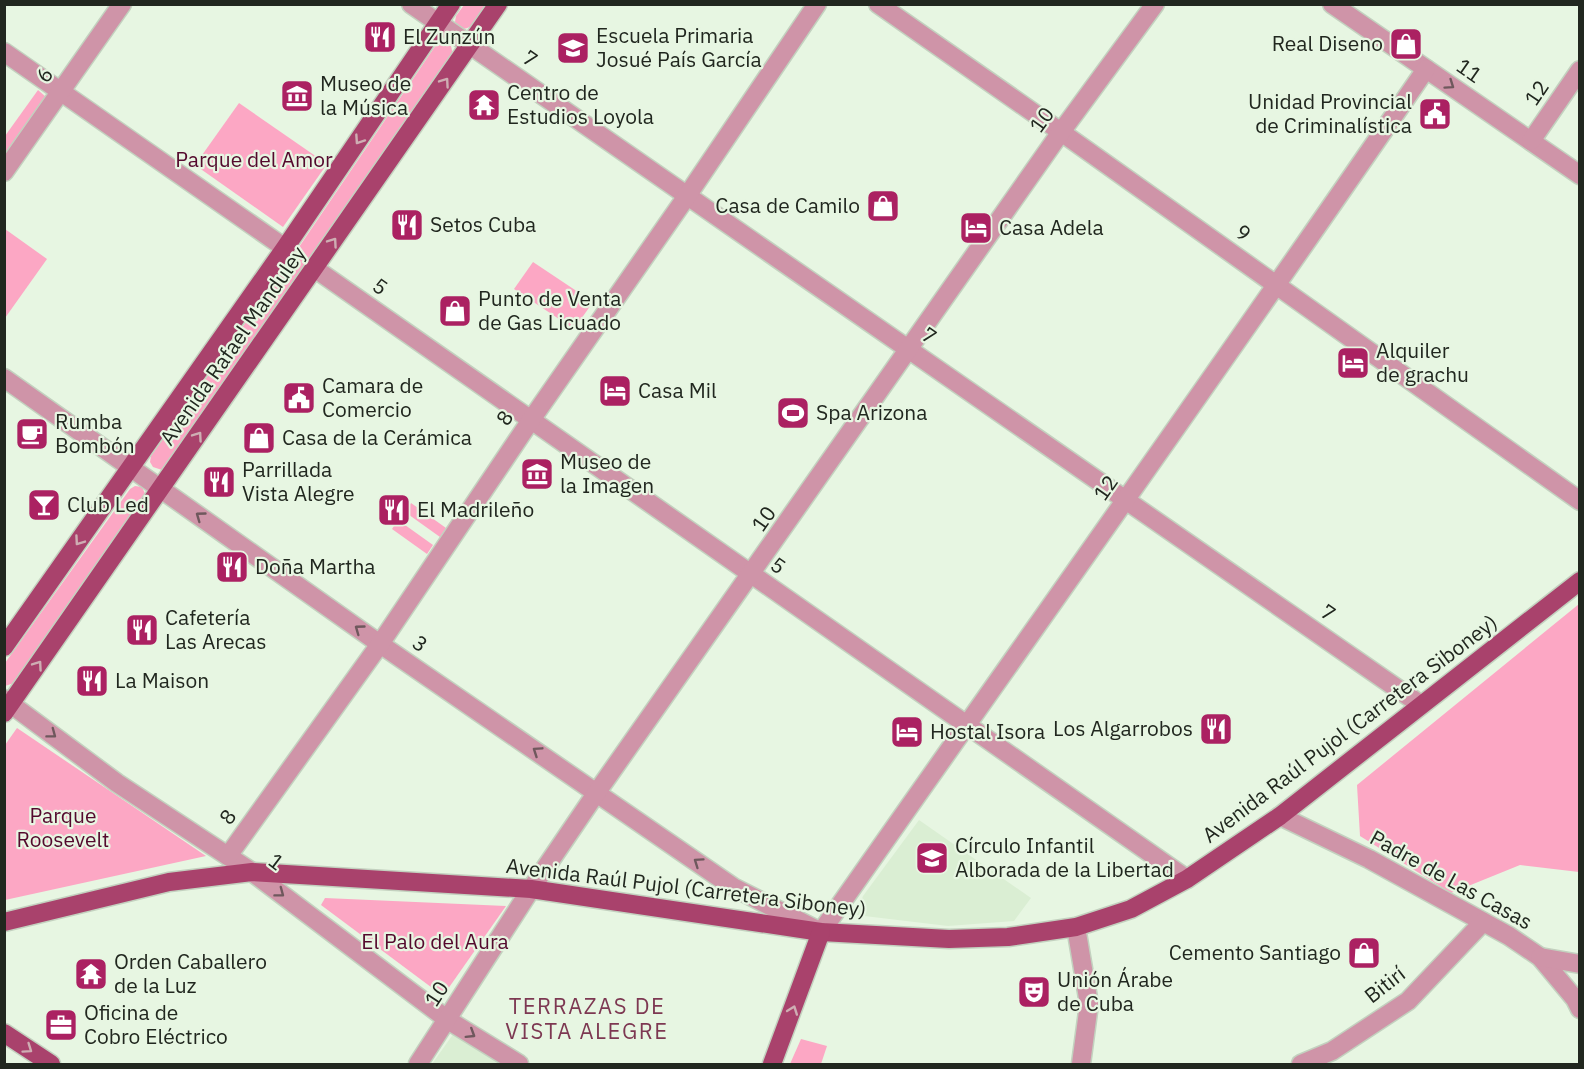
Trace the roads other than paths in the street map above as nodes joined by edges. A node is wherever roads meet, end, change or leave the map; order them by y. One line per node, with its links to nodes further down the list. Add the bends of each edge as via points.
1 (122, 4): 14 (street, 6)
2 (411, 4): 9 (street, 7)
3 (451, 4): 9 (main road, Avenida Rafael Manduley)
4 (498, 4): 10 (main road, Avenida Rafael Manduley)
5 (817, 4): 19 (street, 8)
6 (878, 4): 15 (street, 9)
7 (1155, 4): 15 (street, 10)
8 (1332, 4): 12 (street, 11)
9 (438, 23): 10 (street, 7); 20 (main road, Avenida Rafael Manduley, one-way to 20)
10 (470, 45): 19 (street, 7); 21 (main road, Avenida Rafael Manduley, one-way to 10)
11 (4, 52): 14 (street)
12 (1426, 69): 16 (street, 11, one-way to 16); 22 (street, 12)
13 (1580, 70): 16 (street, 12)
14 (62, 91): 17 (street, 6); 20 (street)
15 (1061, 132): 22 (street, 9); 23 (street, 10)
16 (1531, 141): 18 (street, 11)
17 (4, 172)
18 (1580, 175)
19 (687, 196): 23 (street, 7); 25 (street, 8)
20 (285, 248): 26 (main road, Avenida Rafael Manduley)
21 (314, 268): 25 (street, 5); 27 (main road, Avenida Rafael Manduley, one-way to 21)
22 (1278, 286): 28 (street, 12); 29 (street, 9)
23 (909, 350): 28 (street, 7); 30 (street, 10)
24 (4, 378): 26 (street, 3)
25 (531, 420): 30 (street, 5); 32 (street, 8)
26 (132, 467): 27 (street, 3); 33 (main road, Avenida Rafael Manduley, one-way to 33)
27 (162, 488): 32 (street, 3, one-way to 27); 34 (main road, Avenida Rafael Manduley, one-way to 27)
28 (1125, 500): 35 (street, 7); 36 (street, 12)
29 (1580, 501)
30 (752, 575): 36 (street, 5); 37 (street, 10)
31 (1580, 580): 35 (main road, Avenida Raúl Pujol (Carretera Siboney))
32 (380, 644): 37 (street, 3, one-way to 32); 39 (street, 8)
33 (4, 647)
34 (7, 705): 39 (street, 1, one-way to 39)
35 (1421, 705): 38 (main road, Avenida Raúl Pujol (Carretera Siboney))
36 (966, 725): 41 (street, 5); 46 (street, 12)
37 (597, 792): 42 (street, 10); 46 (street, 3, one-way to 37, via 733,887)
38 (1280, 816): 41 (main road, Avenida Raúl Pujol (Carretera Siboney)); 44 (street, Padre de Las Casas, via 1369,859)
39 (228, 856): 40 (street, 1)
40 (252, 872): 42 (main road, Avenida Raúl Pujol (Carretera Siboney)); 43 (main road, Avenida Raúl Pujol (Carretera Siboney), via 169,882); 50 (street, 1, one-way to 50)
41 (1187, 879): 45 (main road, Avenida Raúl Pujol (Carretera Siboney), via 1131,909)
42 (531, 889): 46 (main road, Avenida Raúl Pujol (Carretera Siboney)); 50 (street, 10)
43 (4, 922)
44 (1483, 922): 47 (street, Padre de Las Casas); 57 (street, Bitirí, via 1408,1001 1332,1051)
45 (1076, 927): 46 (main road, Avenida Raúl Pujol (Carretera Siboney), via 1008,937 949,939); 56 (street, via 1089,1004)
46 (821, 932): 55 (main road, one-way to 46)
47 (1540, 957): 48 (street); 49 (street, Padre de Las Casas)
48 (1580, 964)
49 (1580, 1009)
50 (448, 1020): 53 (street, 10); 54 (street, 1, one-way to 54)
51 (4, 1032): 52 (main road, one-way to 52)
52 (51, 1065)
53 (417, 1065)
54 (519, 1065)
55 (772, 1065)
56 (1081, 1065)
57 (1301, 1065)

